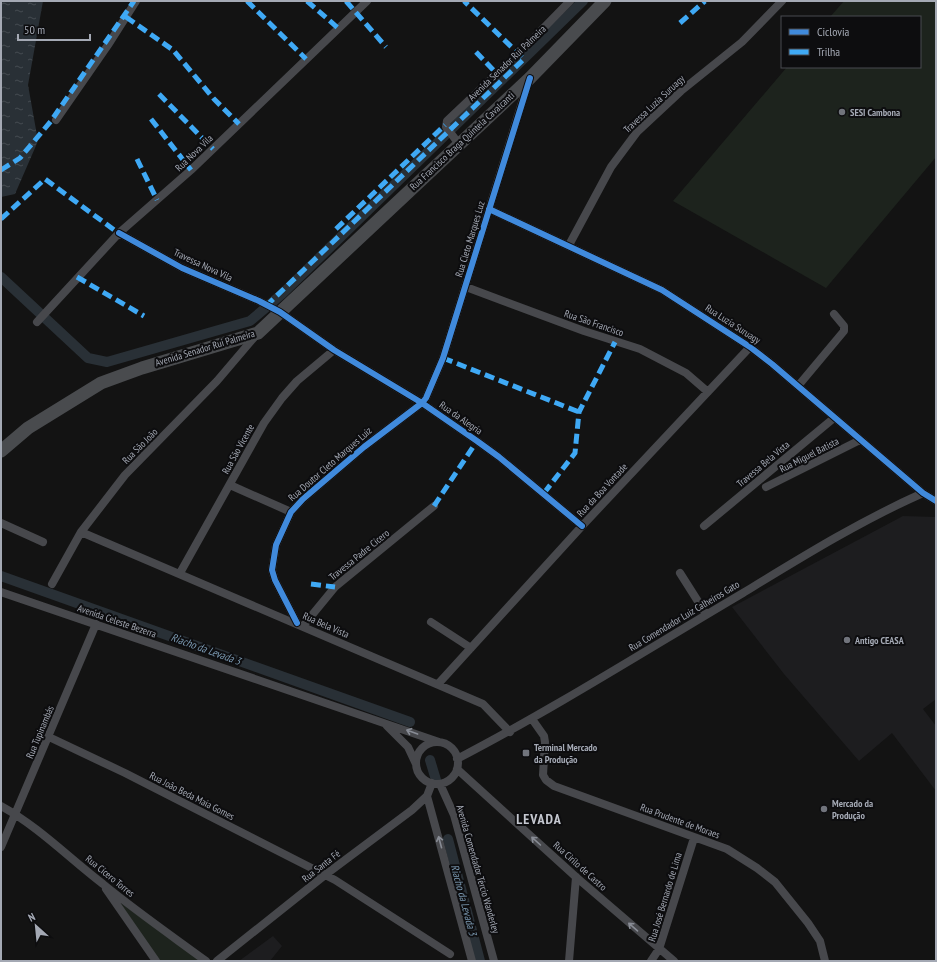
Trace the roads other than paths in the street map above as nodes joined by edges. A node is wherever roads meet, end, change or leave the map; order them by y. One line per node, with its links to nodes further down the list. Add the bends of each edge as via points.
1 (136, 1): 7 (street)
2 (366, 1): 11 (street, Rua Nova Vila, via 191,170)
3 (570, 1): 8 (street, Avenida Senador Rui Palmeira, via 447,121 446,126)
4 (605, 1): 6 (main road, Rua Francisco Braga Quintela Cavalcanti)
5 (782, 1): 12 (street, Travessa Luzia Suruagy, via 742,42 681,91 637,132 611,167)
6 (530, 78): 8 (main road, Rua Francisco Braga Quintela Cavalcanti); 10 (street, Rua Cleto Marques Luz)
7 (56, 120)
8 (456, 140): 9 (main road, Rua Francisco Braga Quintela Cavalcanti)
9 (404, 196): 14 (main road, Avenida Senador Rui Palmeira)
10 (490, 209): 12 (street, Rua Luzia Suruagy); 13 (street, Rua Cleto Marques Luz)
11 (119, 233): 14 (street, Travessa Nova Vila, via 182,268); 16 (street, Rua Nova Vila)
12 (569, 245): 18 (street, Rua Luzia Suruagy, via 662,290)
13 (466, 287): 21 (street, Rua São Francisco, via 640,349 686,373); 22 (street, Rua Cleto Marques Luz, via 443,358 430,392)
14 (278, 311): 17 (main road, Avenida Senador Rui Palmeira); 19 (street, Rua da Alegria)
15 (834, 314): 20 (street, via 844,326 844,331)
16 (41, 318)
17 (258, 333): 25 (main road, Avenida Senador Rui Palmeira, via 101,383 28,428); 35 (street, Rua São João, via 217,381 125,476)
18 (750, 347): 20 (street, Rua Luzia Suruagy); 21 (street, Rua da Boa Vontade)
19 (334, 350): 22 (street, Rua da Alegria); 26 (street, Rua São Vicente, via 282,398 264,423)
20 (798, 386): 23 (street, Rua Luzia Suruagy)
21 (708, 392): 33 (street, Rua da Boa Vontade)
22 (422, 403): 31 (street, Rua Doutor Cleto Marques Luiz, via 364,447); 33 (street, Rua da Alegria, via 499,457)
23 (834, 418): 24 (street, Rua Luzia Suruagy); 34 (street, Travessa Bela Vista)
24 (860, 440): 27 (street, Rua Miguel Batista); 28 (street, Rua Luzia Suruagy)
25 (1, 451)
26 (230, 485): 31 (street); 37 (street, Rua São Vicente)
27 (766, 487)
28 (923, 493): 29 (street, Rua Luzia Suruagy); 41 (street, Rua Comendador Luiz Calheiros Gato, via 823,545)
29 (936, 501)
30 (434, 506): 44 (street, Travessa Padre Cícero, via 336,587)
31 (291, 512): 44 (street, Rua Doutor Cleto Marques Luiz, via 276,545 272,570 274,580)
32 (1, 523): 36 (street)
33 (582, 526): 45 (street, Rua da Boa Vontade)
34 (704, 526)
35 (81, 532): 37 (street, Rua Bela Vista); 39 (street, Rua São João)
36 (43, 542)
37 (180, 573): 44 (street, Rua Bela Vista, via 238,600)
38 (680, 573): 41 (street)
39 (52, 584)
40 (1, 592): 43 (street, Avenida Celeste Bezerra)
41 (706, 614): 47 (street, Rua Comendador Luiz Calheiros Gato)
42 (431, 622): 45 (street)
43 (96, 624): 48 (street, Avenida Celeste Bezerra); 50 (street, Rua Tupinambás)
44 (300, 624): 46 (street, Rua Bela Vista)
45 (471, 648): 46 (street, Rua da Boa Vontade)
46 (439, 684): 49 (street, Rua Bela Vista, via 483,704)
47 (532, 718): 49 (street, Rua Comendador Luiz Calheiros Gato); 59 (street, Rua Prudente de Moraes, via 544,736 543,775 554,786)
48 (384, 724): 51 (street, Avenida Celeste Bezerra, one-way to 48); 53 (street, Avenida Celeste Bezerra, via 408,747)
49 (510, 732): 52 (street, Rua Comendador Luiz Calheiros Gato)
50 (49, 737): 58 (street, Rua Tupinambás); 61 (street, Rua João Beda Maia Gomes)
51 (439, 742): 52 (street, via 451,748); 53 (street, via 425,746 417,757)
52 (457, 759): 54 (street)
53 (416, 764): 55 (street, via 421,776)
54 (457, 769): 55 (street, via 450,779); 62 (street, Rua Cirilo de Castro, one-way to 54)
55 (436, 783): 56 (street, Rua Santa Fé); 66 (street, Avenida Comendador Tércio Wanderley, via 454,815)
56 (427, 796): 61 (street, Rua Santa Fé); 70 (street, one-way to 56)
57 (1, 806): 58 (street, Rua Cícero Torres)
58 (16, 815): 60 (street, Rua Tupinambás); 63 (street, Rua Cícero Torres)
59 (694, 838): 64 (street, Rua José Bernardo de Lima); 75 (street, Rua Prudente de Moraes, via 727,849 775,882 820,941)
60 (1, 847)
61 (325, 875): 65 (street, Rua João Beda Maia Gomes); 69 (street, Rua Santa Fé)
62 (576, 877): 64 (street, Rua Cirilo de Castro, one-way to 62); 72 (street)
63 (103, 884): 67 (street); 68 (street, Rua Cícero Torres)
64 (659, 949): 73 (street, Rua José Bernardo de Lima); 74 (street, Rua Cirilo de Castro)
65 (450, 954)
66 (494, 959): 71 (street)
67 (156, 961)
68 (206, 961)
69 (217, 961)
70 (472, 961)
71 (502, 961)
72 (568, 961)
73 (651, 961)
74 (674, 961)
75 (825, 961)

